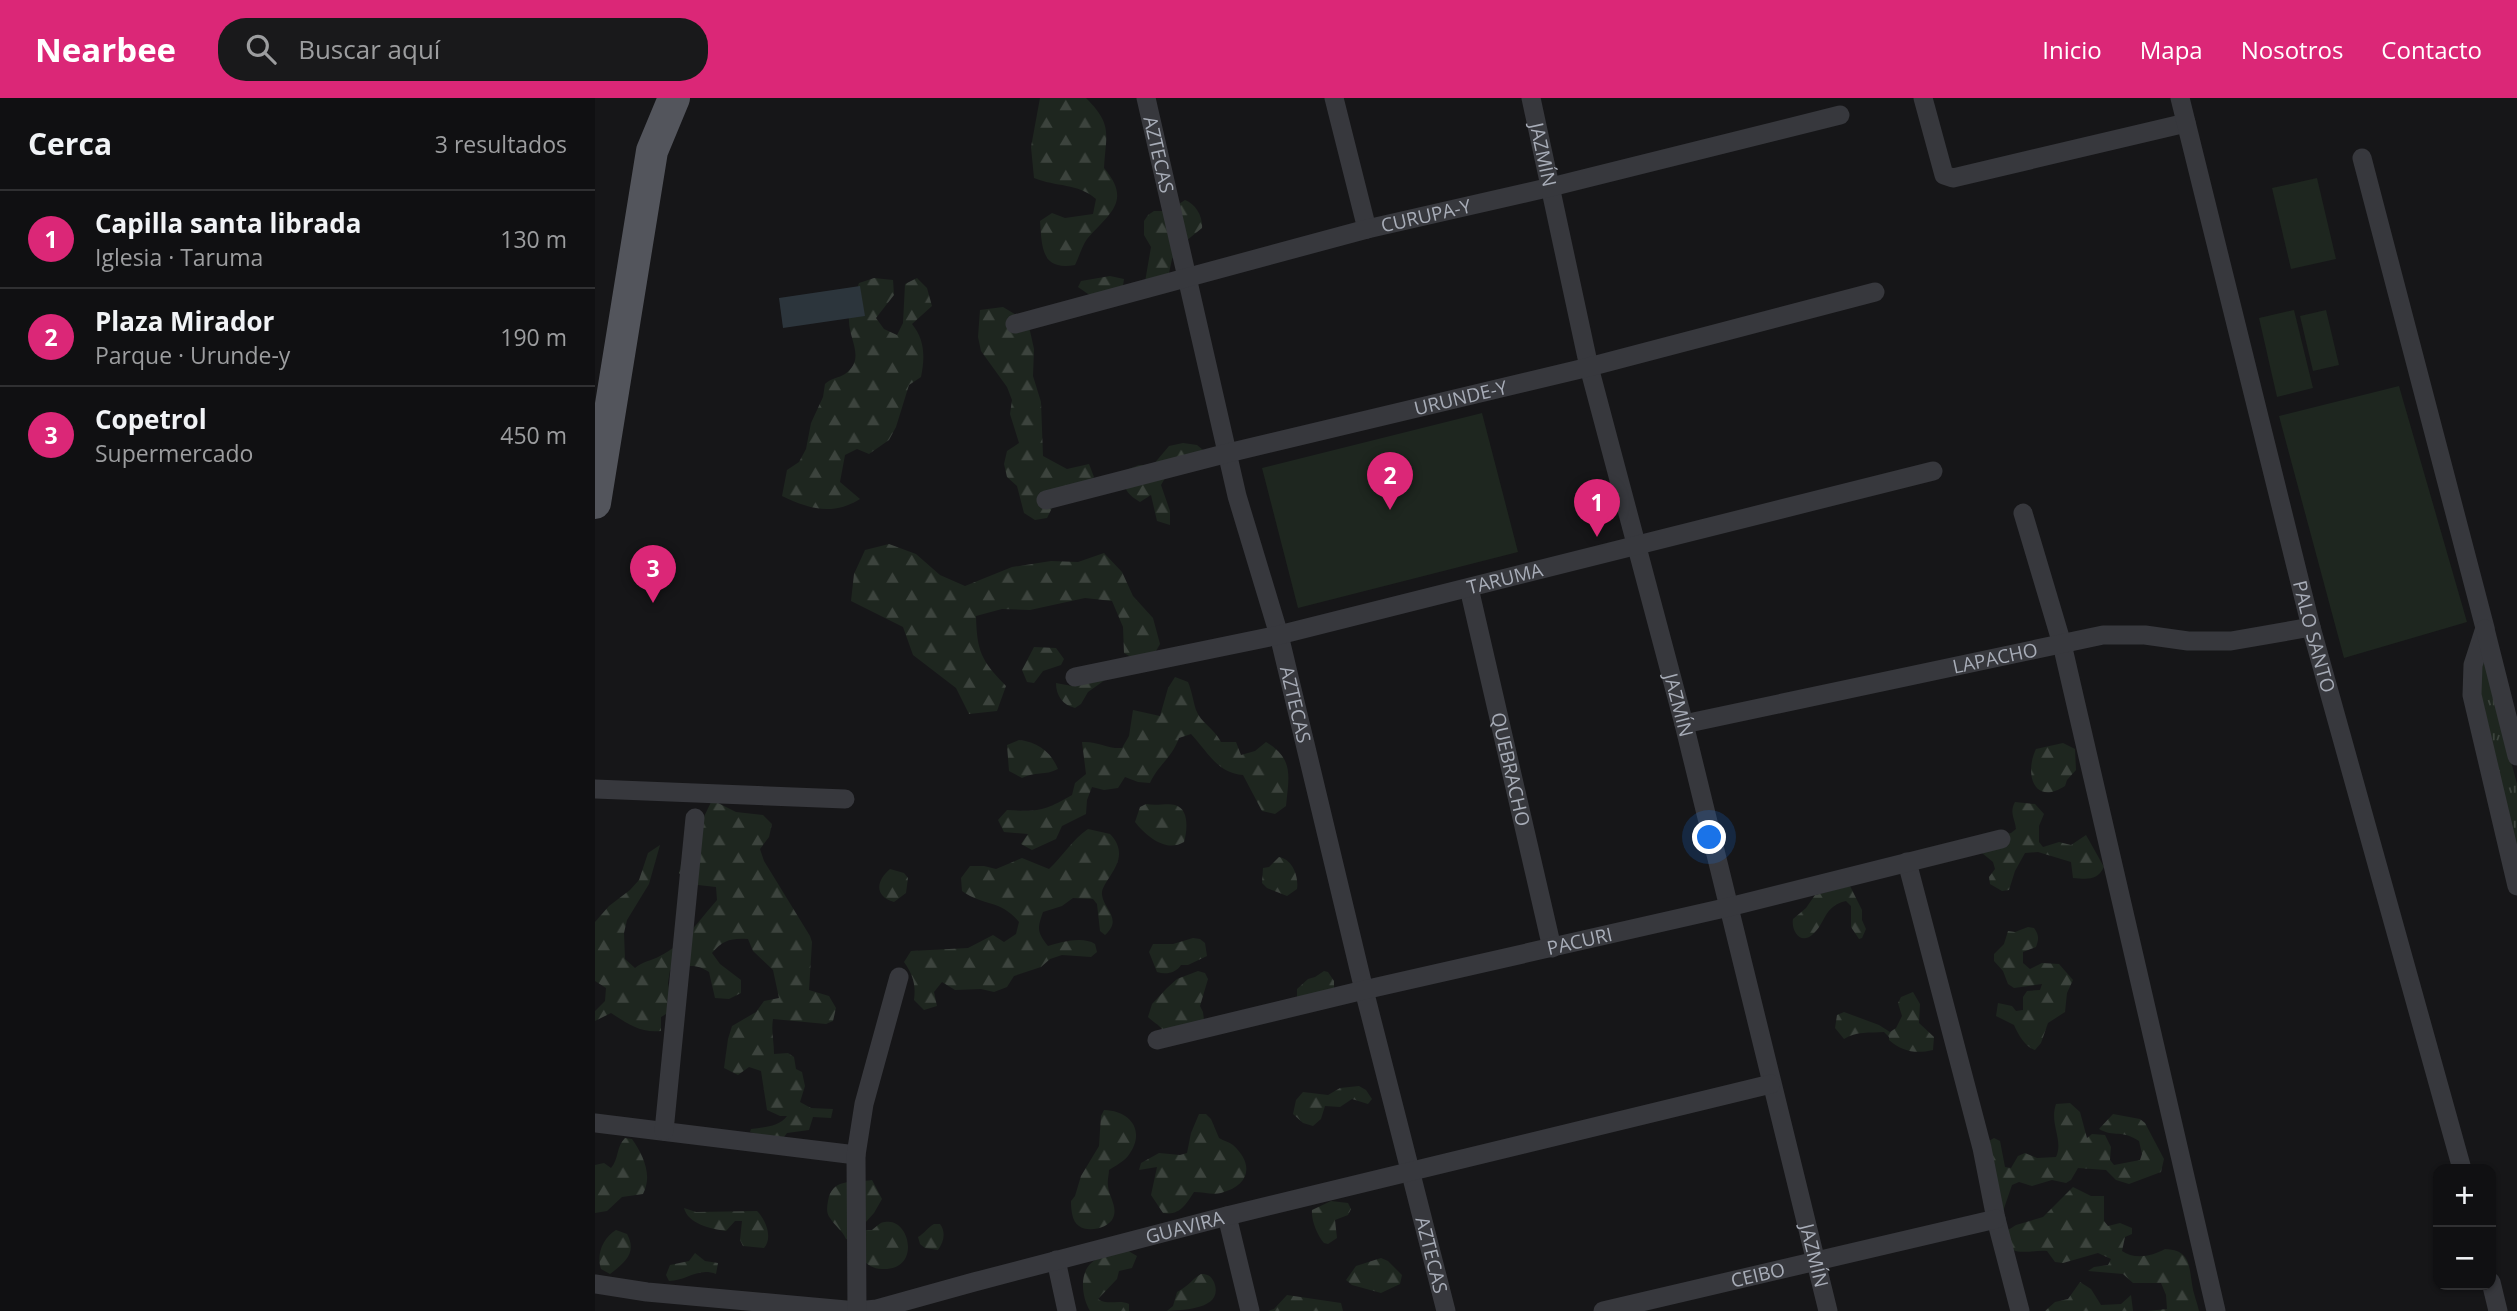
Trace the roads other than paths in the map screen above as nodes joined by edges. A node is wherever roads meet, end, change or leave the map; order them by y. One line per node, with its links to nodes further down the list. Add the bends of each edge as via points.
1 (674, 98): 18 (main road, via 652,151)
2 (1146, 98): 12 (street, AZTECAS)
3 (1334, 98): 11 (street)
4 (1531, 98): 10 (street, JAZMÍN)
5 (1923, 98): 8 (street, via 1944,175 1953,178)
6 (2180, 98): 8 (street, PALO SANTO)
7 (1840, 115): 10 (street, CURUPA-Y)
8 (2186, 123): 23 (street, PALO SANTO)
9 (2361, 158): 24 (street)
10 (1551, 187): 11 (street, CURUPA-Y); 15 (street, JAZMÍN)
11 (1367, 229): 12 (street, CURUPA-Y)
12 (1187, 278): 14 (street, CURUPA-Y); 16 (street, AZTECAS)
13 (1875, 292): 15 (street, URUNDE-Y)
14 (1015, 324)
15 (1590, 367): 16 (street, URUNDE-Y); 21 (street, JAZMÍN)
16 (1228, 453): 19 (street, URUNDE-Y); 25 (street, AZTECAS)
17 (1933, 471): 21 (street, TARUMA)
18 (596, 494)
19 (1046, 500)
20 (2024, 513): 26 (street)
21 (1637, 545): 22 (street, TARUMA); 28 (street, JAZMÍN)
22 (1469, 588): 25 (street, TARUMA); 37 (street, QUEBRACHO)
23 (2311, 627): 26 (street, LAPACHO, via 2231,641 2103,635); 45 (street, PALO SANTO)
24 (2485, 628): 29 (street); 35 (street, via 2473,664 2472,695)
25 (1279, 635): 27 (street, TARUMA); 39 (street, AZTECAS)
26 (2062, 644): 28 (street, LAPACHO); 62 (street)
27 (1075, 677)
28 (1684, 724): 36 (street, JAZMÍN)
29 (2517, 757)
30 (595, 789): 31 (street)
31 (845, 799)
32 (695, 818): 43 (street)
33 (2001, 839): 34 (street, PACURI)
34 (1907, 862): 36 (street, PACURI); 48 (street, via 1982,1148)
35 (2517, 886)
36 (1729, 907): 37 (street, PACURI); 41 (street, JAZMÍN)
37 (1552, 948): 39 (street, PACURI)
38 (899, 977): 44 (street, via 864,1104)
39 (1364, 990): 40 (street, PACURI); 46 (street, AZTECAS)
40 (1157, 1040)
41 (1771, 1084): 46 (street, GUAVIRA); 50 (street, JAZMÍN)
42 (595, 1123): 43 (street)
43 (664, 1131): 44 (street)
44 (856, 1155): 55 (street)
45 (2461, 1164)
46 (1411, 1171): 47 (street, GUAVIRA); 58 (street, AZTECAS)
47 (1227, 1216): 49 (street, GUAVIRA); 57 (street)
48 (1996, 1219): 50 (street, CEIBO); 61 (street)
49 (1056, 1261): 54 (street, GUAVIRA); 56 (street)
50 (1815, 1261): 53 (street, CEIBO); 60 (street, JAZMÍN)
51 (595, 1284): 55 (street, GUAVIRA)
52 (2493, 1290): 63 (street)
53 (1637, 1306): 59 (street, CEIBO)
54 (878, 1310): 55 (street, GUAVIRA)
55 (857, 1311)
56 (1067, 1311)
57 (1250, 1311)
58 (1446, 1311)
59 (1603, 1311)
60 (1828, 1311)
61 (2020, 1311)
62 (2216, 1311)
63 (2498, 1311)

